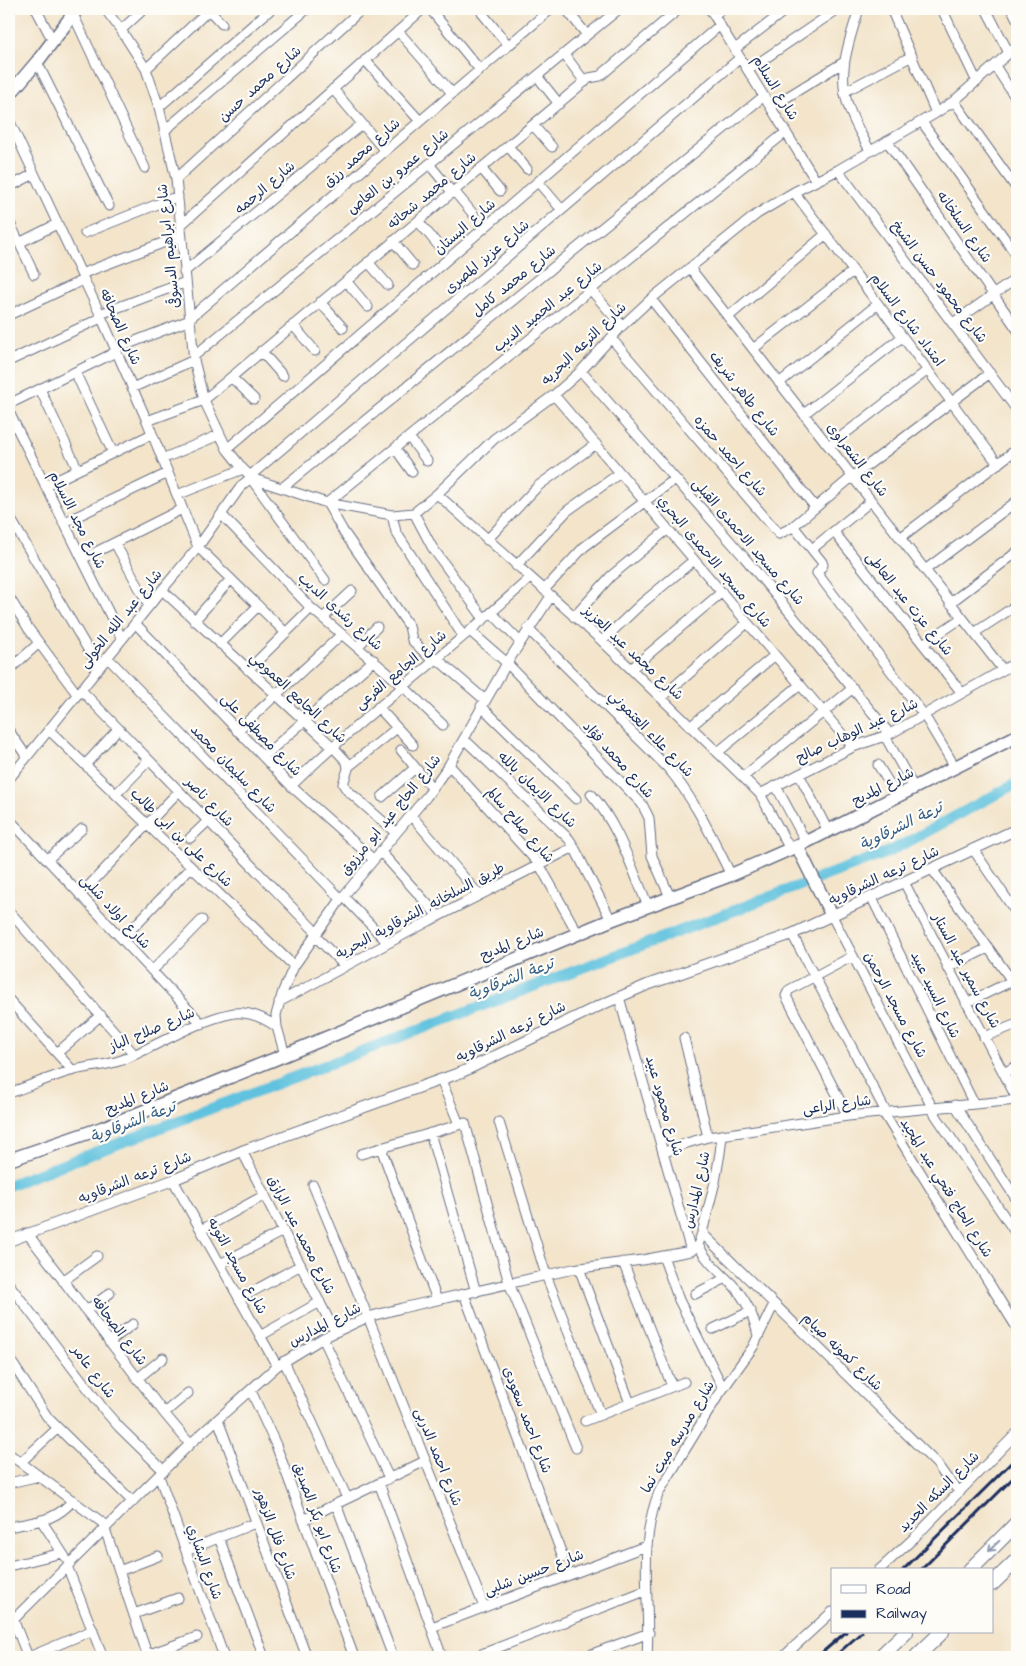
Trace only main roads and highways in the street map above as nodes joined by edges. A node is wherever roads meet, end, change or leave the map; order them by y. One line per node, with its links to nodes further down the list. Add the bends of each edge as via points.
1 (75, 11): 2 (main road)
2 (9, 95)
3 (1017, 736): 4 (main road, شارع المديح)
4 (798, 846): 5 (main road); 6 (main road, شارع المديح, via 102,1128)
5 (830, 911)
6 (9, 1160)
7 (1017, 1523): 9 (highway, one-way to 9)
8 (1017, 1560): 10 (highway)
9 (972, 1568)
10 (994, 1582)
11 (904, 1634): 13 (highway)
12 (940, 1634): 14 (highway)
13 (880, 1657)
14 (916, 1657)

